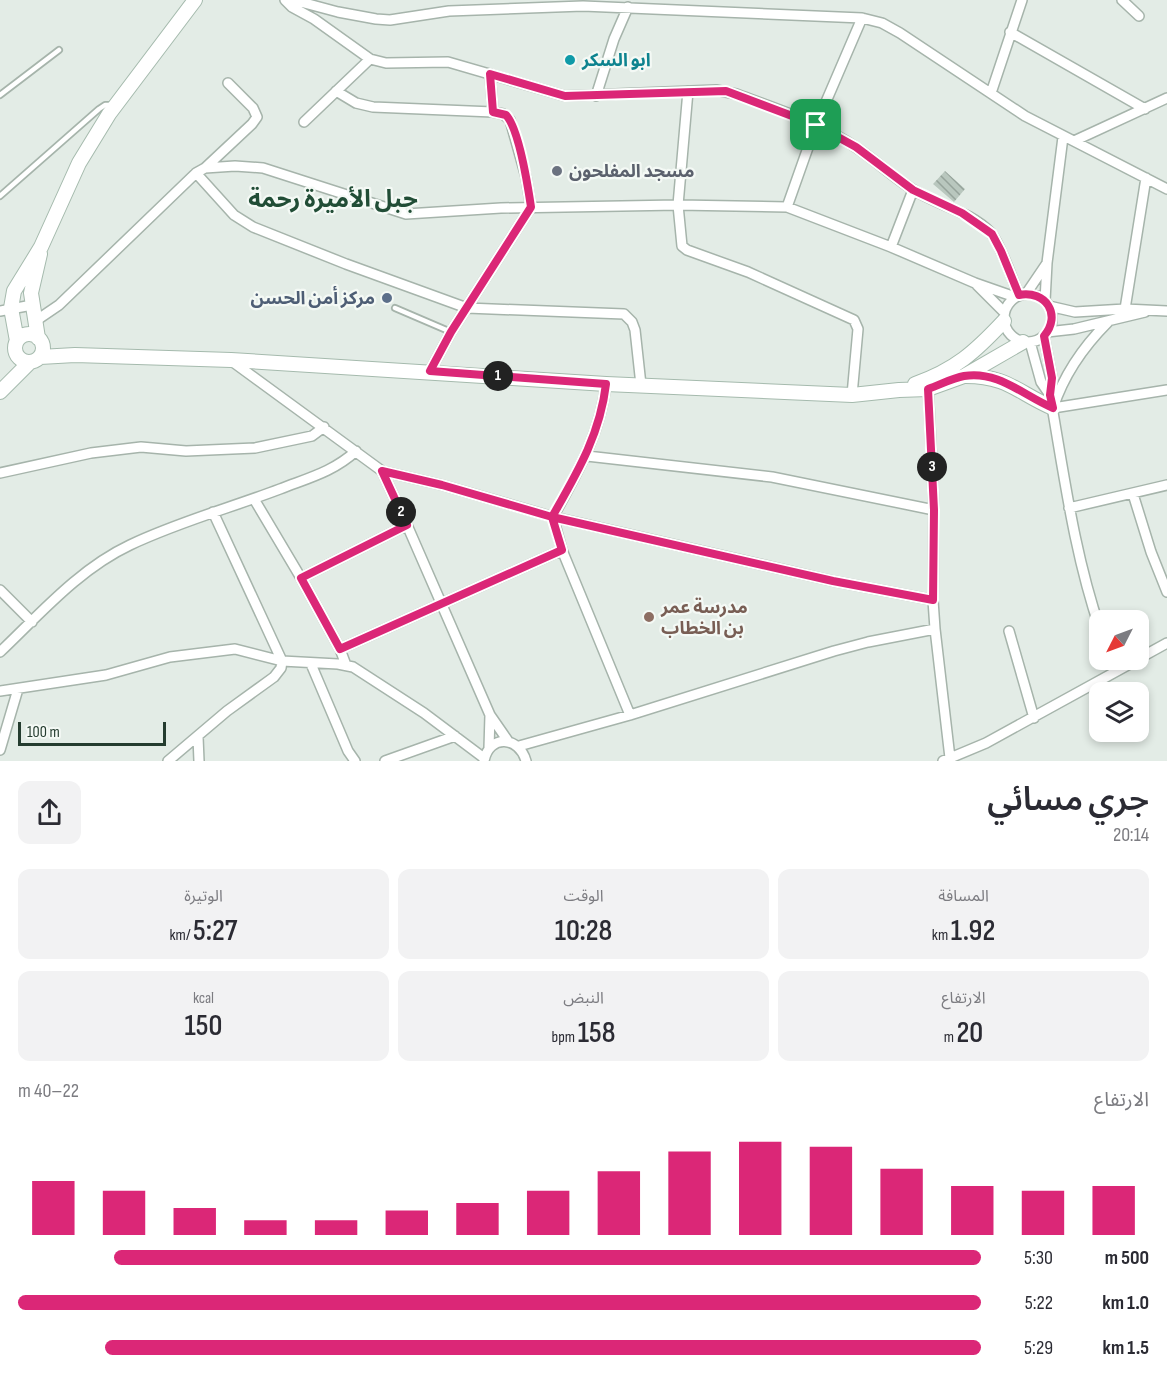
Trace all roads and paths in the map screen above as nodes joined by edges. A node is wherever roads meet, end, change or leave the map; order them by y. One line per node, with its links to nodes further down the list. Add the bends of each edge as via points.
1 (195, 0): 21 (street)
2 (285, 0): 12 (street)
3 (293, 0): 6 (street, via 354,16 390,20 449,11)
4 (1022, 0): 10 (street)
5 (1122, 0): 8 (street)
6 (584, 3): 7 (street)
7 (628, 7): 9 (street); 19 (street)
8 (1138, 16)
9 (862, 18): 17 (street, via 900,33); 25 (street)
10 (1010, 32): 17 (street); 22 (street)
11 (59, 50): 18 (lane)
12 (370, 59): 13 (street, via 386,63 448,62); 15 (street)
13 (490, 74): 19 (street, via 551,93); 23 (street)
14 (228, 82): 28 (street, via 257,117)
15 (336, 91): 23 (street, via 373,107); 24 (street)
16 (688, 91): 19 (street); 25 (street, via 736,94); 34 (street)
17 (991, 93): 26 (street)
18 (0, 95)
19 (596, 96)
20 (1167, 98): 22 (street)
21 (116, 105): 33 (lane, via 99,109); 37 (street, via 79,163)
22 (1145, 109): 27 (street)
23 (493, 112): 35 (street, via 506,115 512,124)
24 (304, 122)
25 (816, 125): 32 (street, via 856,147); 36 (street)
26 (1063, 137): 27 (street); 39 (street)
27 (1074, 141): 30 (street)
28 (205, 168): 29 (street); 35 (street, via 263,168 406,214)
29 (196, 173): 45 (street, via 234,215 253,227); 51 (street, via 59,305)
30 (1146, 178): 31 (street); 46 (street)
31 (1167, 189)
32 (913, 190): 38 (street); 41 (street, via 962,213 992,234)
33 (0, 196)
34 (678, 205): 35 (street); 36 (street); 66 (street, via 684,248 748,272 856,322)
35 (531, 207): 45 (street)
36 (787, 207): 38 (street)
37 (41, 247): 43 (street); 47 (street)
38 (891, 247): 40 (street)
39 (1047, 263): 41 (street); 42 (street)
40 (975, 283): 41 (street); 50 (street)
41 (1020, 295): 42 (street, via 1039,297); 50 (street, via 1006,306)
42 (1047, 304): 46 (street, via 1075,312); 54 (street, via 1052,320)
43 (32, 305): 47 (street); 51 (street)
44 (395, 308): 53 (lane)
45 (467, 308): 53 (street); 63 (street, via 624,314 635,330)
46 (1125, 309): 48 (street)
47 (5, 310): 55 (street)
48 (1151, 310): 49 (street); 52 (street)
49 (1167, 311)
50 (1004, 317): 56 (street, via 1010,335); 62 (street, via 984,343)
51 (34, 322): 57 (street)
52 (1108, 322): 54 (street); 67 (street, via 1074,361)
53 (451, 332): 59 (street)
54 (1046, 334): 56 (street); 67 (street)
55 (17, 341): 57 (street, via 16,349); 57 (street, via 27,335)
56 (1026, 342): 60 (street); 67 (street)
57 (34, 351): 58 (street); 64 (street)
58 (231, 360): 59 (street); 68 (street)
59 (430, 371): 61 (street)
60 (964, 376): 62 (street); 67 (street, via 986,377)
61 (606, 384): 63 (street); 70 (street, via 602,412)
62 (928, 384): 66 (street); 77 (street)
63 (641, 385): 66 (street)
64 (4, 386)
65 (1167, 390): 67 (street)
66 (852, 395)
67 (1052, 401): 76 (street)
68 (324, 427): 69 (street); 72 (street, via 312,436 255,448 186,451 141,447 91,453)
69 (356, 451): 71 (street); 75 (street, via 332,470)
70 (586, 456): 77 (street, via 772,477); 79 (street)
71 (382, 471): 79 (street); 80 (street)
72 (0, 474)
73 (1167, 485): 74 (street)
74 (1133, 494): 76 (street); 84 (street)
75 (254, 499): 78 (street); 82 (street)
76 (1069, 508): 88 (street)
77 (934, 510): 85 (street)
78 (213, 512): 89 (street, via 117,552 86,572); 96 (street)
79 (552, 517): 81 (street); 85 (street)
80 (407, 525): 82 (street); 87 (street)
81 (562, 550): 87 (street); 103 (street)
82 (301, 578): 93 (street)
83 (0, 590): 86 (street)
84 (1167, 592)
85 (933, 600): 90 (street)
86 (4, 601): 89 (street)
87 (442, 603): 93 (street); 102 (street)
88 (1094, 610)
89 (32, 622): 94 (street)
90 (935, 629): 103 (street, via 834,651); 112 (street)
91 (1008, 631): 104 (street)
92 (1167, 643): 95 (street)
93 (340, 649): 98 (street)
94 (0, 652)
95 (1149, 654)
96 (282, 661): 97 (street); 100 (street, via 235,649 218,649 170,657 106,675); 106 (street, via 274,677)
97 (311, 664): 98 (street); 115 (street)
98 (346, 665): 105 (street, via 361,671)
99 (1116, 671): 104 (street)
100 (18, 689): 101 (street); 110 (street)
101 (0, 692)
102 (490, 715): 107 (street); 109 (street)
103 (630, 716): 108 (street)
104 (1034, 717): 112 (street)
105 (455, 736): 111 (street); 116 (street)
106 (198, 737): 113 (street); 114 (street)
107 (508, 741): 108 (street); 109 (street)
108 (519, 746): 117 (street)
109 (489, 748): 111 (street)
110 (0, 750)
111 (484, 759)
112 (948, 760)
113 (168, 761)
114 (199, 761)
115 (355, 761)
116 (385, 761)
117 (526, 761)

